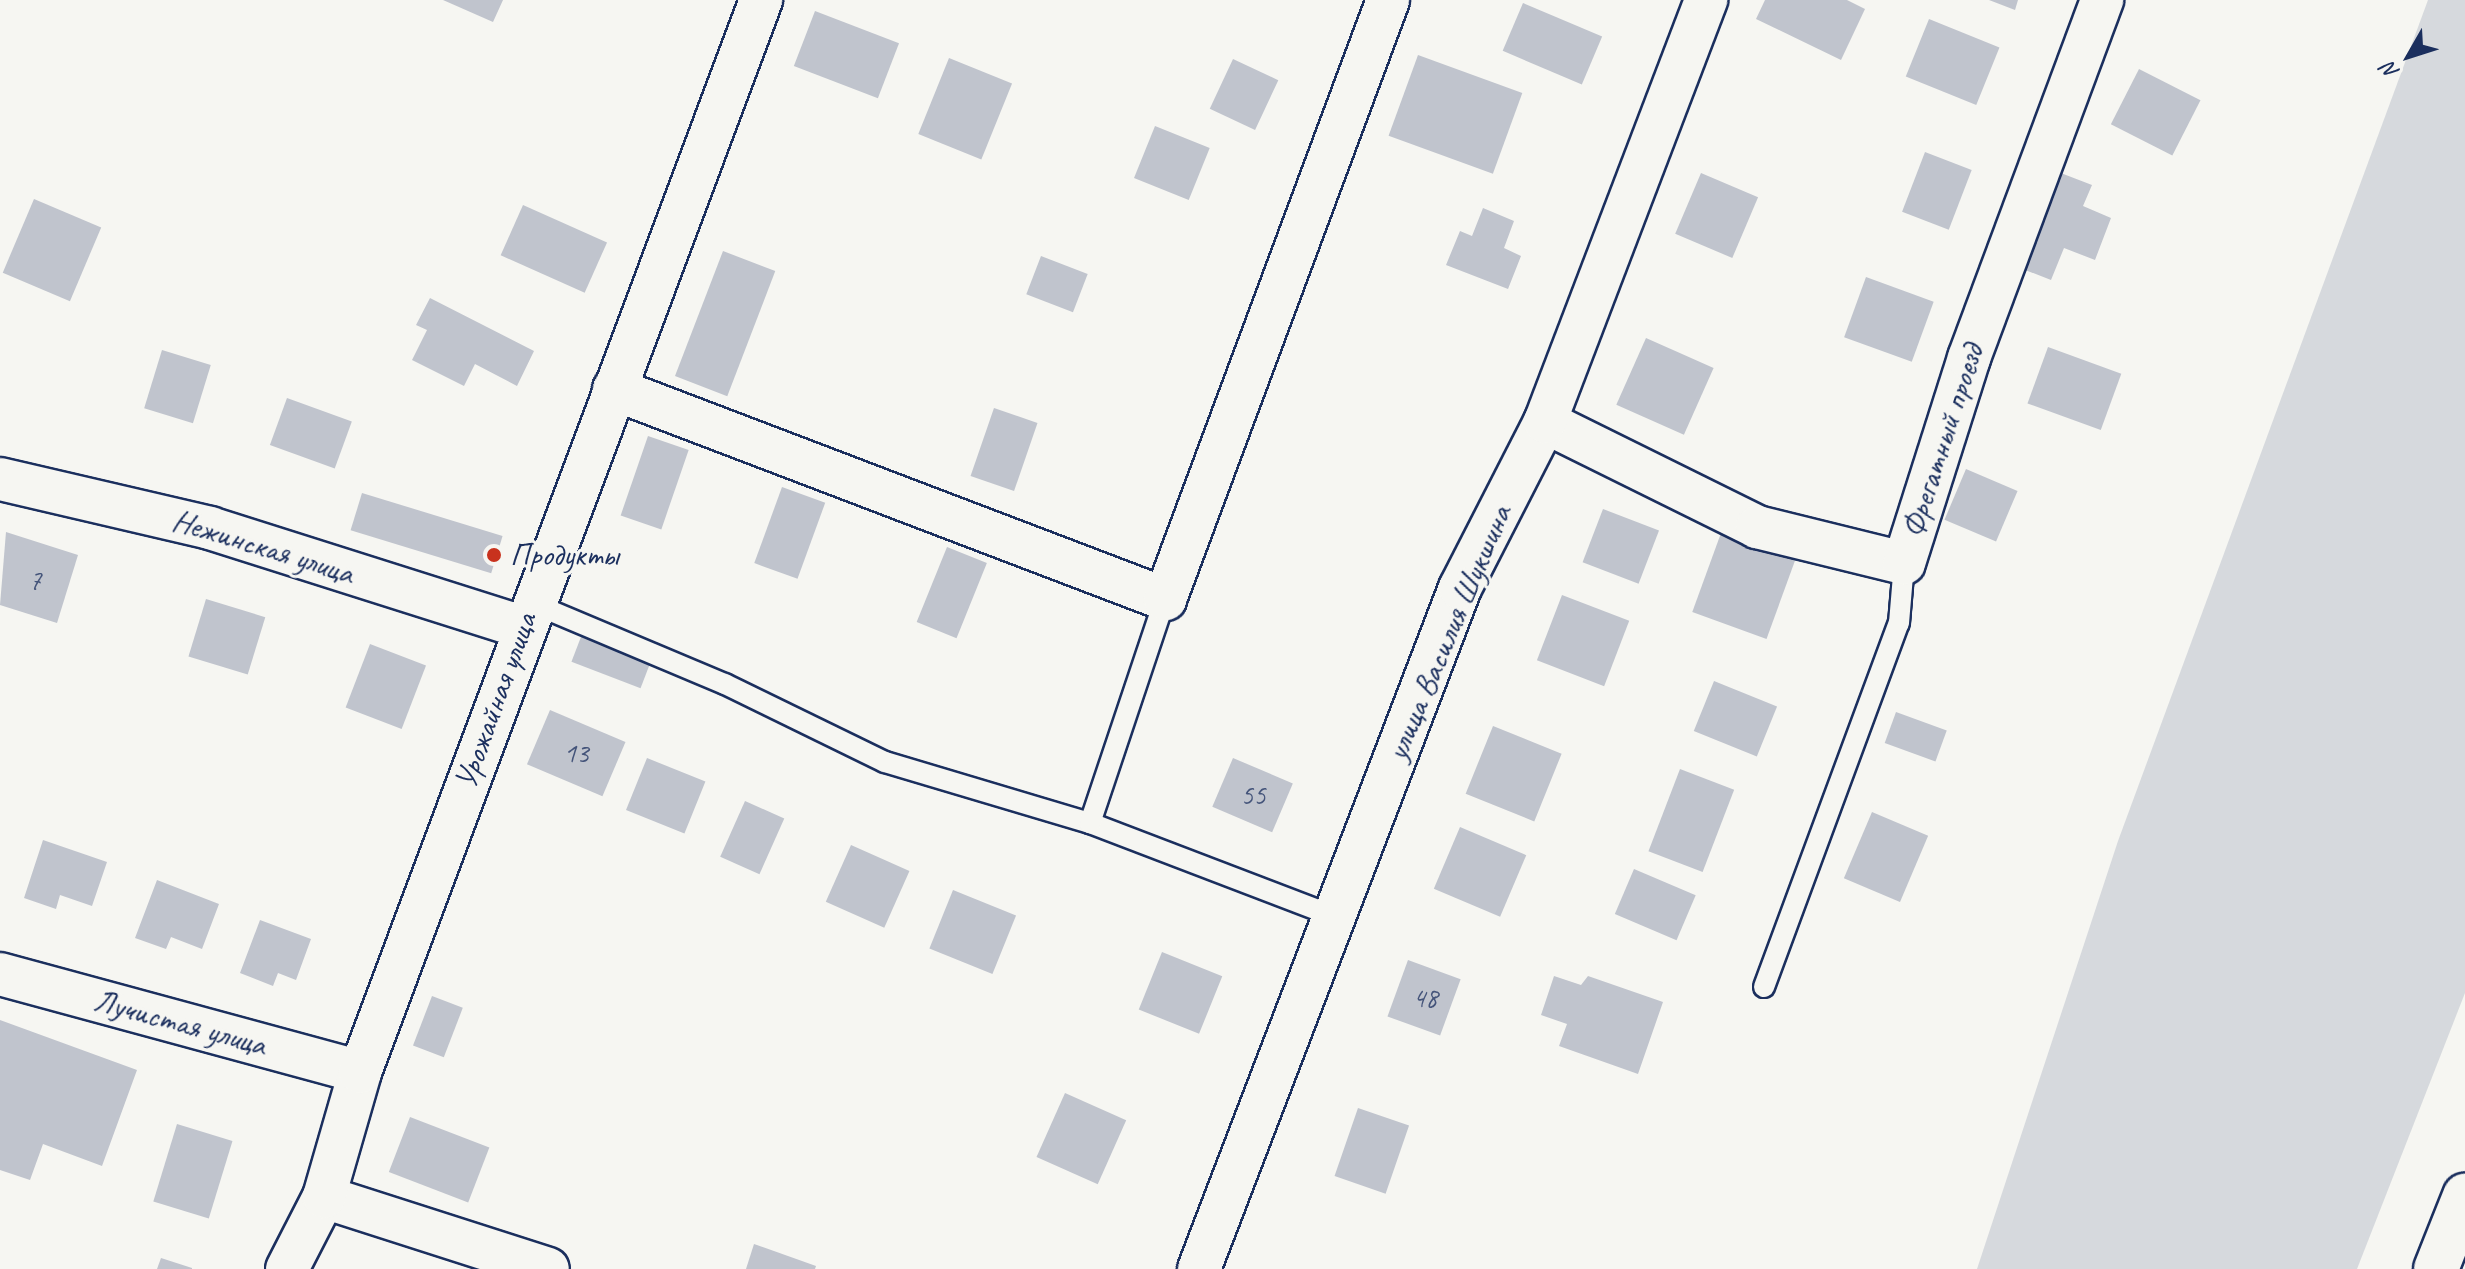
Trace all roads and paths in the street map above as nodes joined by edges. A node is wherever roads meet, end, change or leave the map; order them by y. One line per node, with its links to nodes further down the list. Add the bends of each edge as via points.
1 (761, 0): 5 (street, Урожайная улица)
2 (1388, 0): 9 (street)
3 (1706, 0): 6 (street, улица Василия Шукшина)
4 (2102, 0): 8 (street, Фрегатный проезд, via 1969,358)
5 (614, 389): 9 (street); 10 (street, Урожайная улица)
6 (1545, 422): 8 (street, Фрегатный проезд, via 1757,527); 12 (street, улица Василия Шукшина, via 1460,588)
7 (0, 479): 10 (street, Нежинская улица, via 210,528)
8 (1904, 563): 14 (lane, via 1899,623)
9 (1165, 599): 11 (lane)
10 (528, 615): 11 (lane, via 725,684 885,762); 15 (street, Урожайная улица)
11 (1090, 823): 12 (lane)
12 (1333, 916): 20 (street, улица Василия Шукшина)
13 (0, 974): 15 (street, Лучистая улица)
14 (1764, 987)
15 (360, 1072): 17 (street, Урожайная улица)
16 (2465, 1196): 21 (main road)
17 (324, 1197): 18 (street, Урожайная улица); 19 (street)
18 (287, 1269)
19 (548, 1269)
20 (1199, 1269)
21 (2436, 1269)

